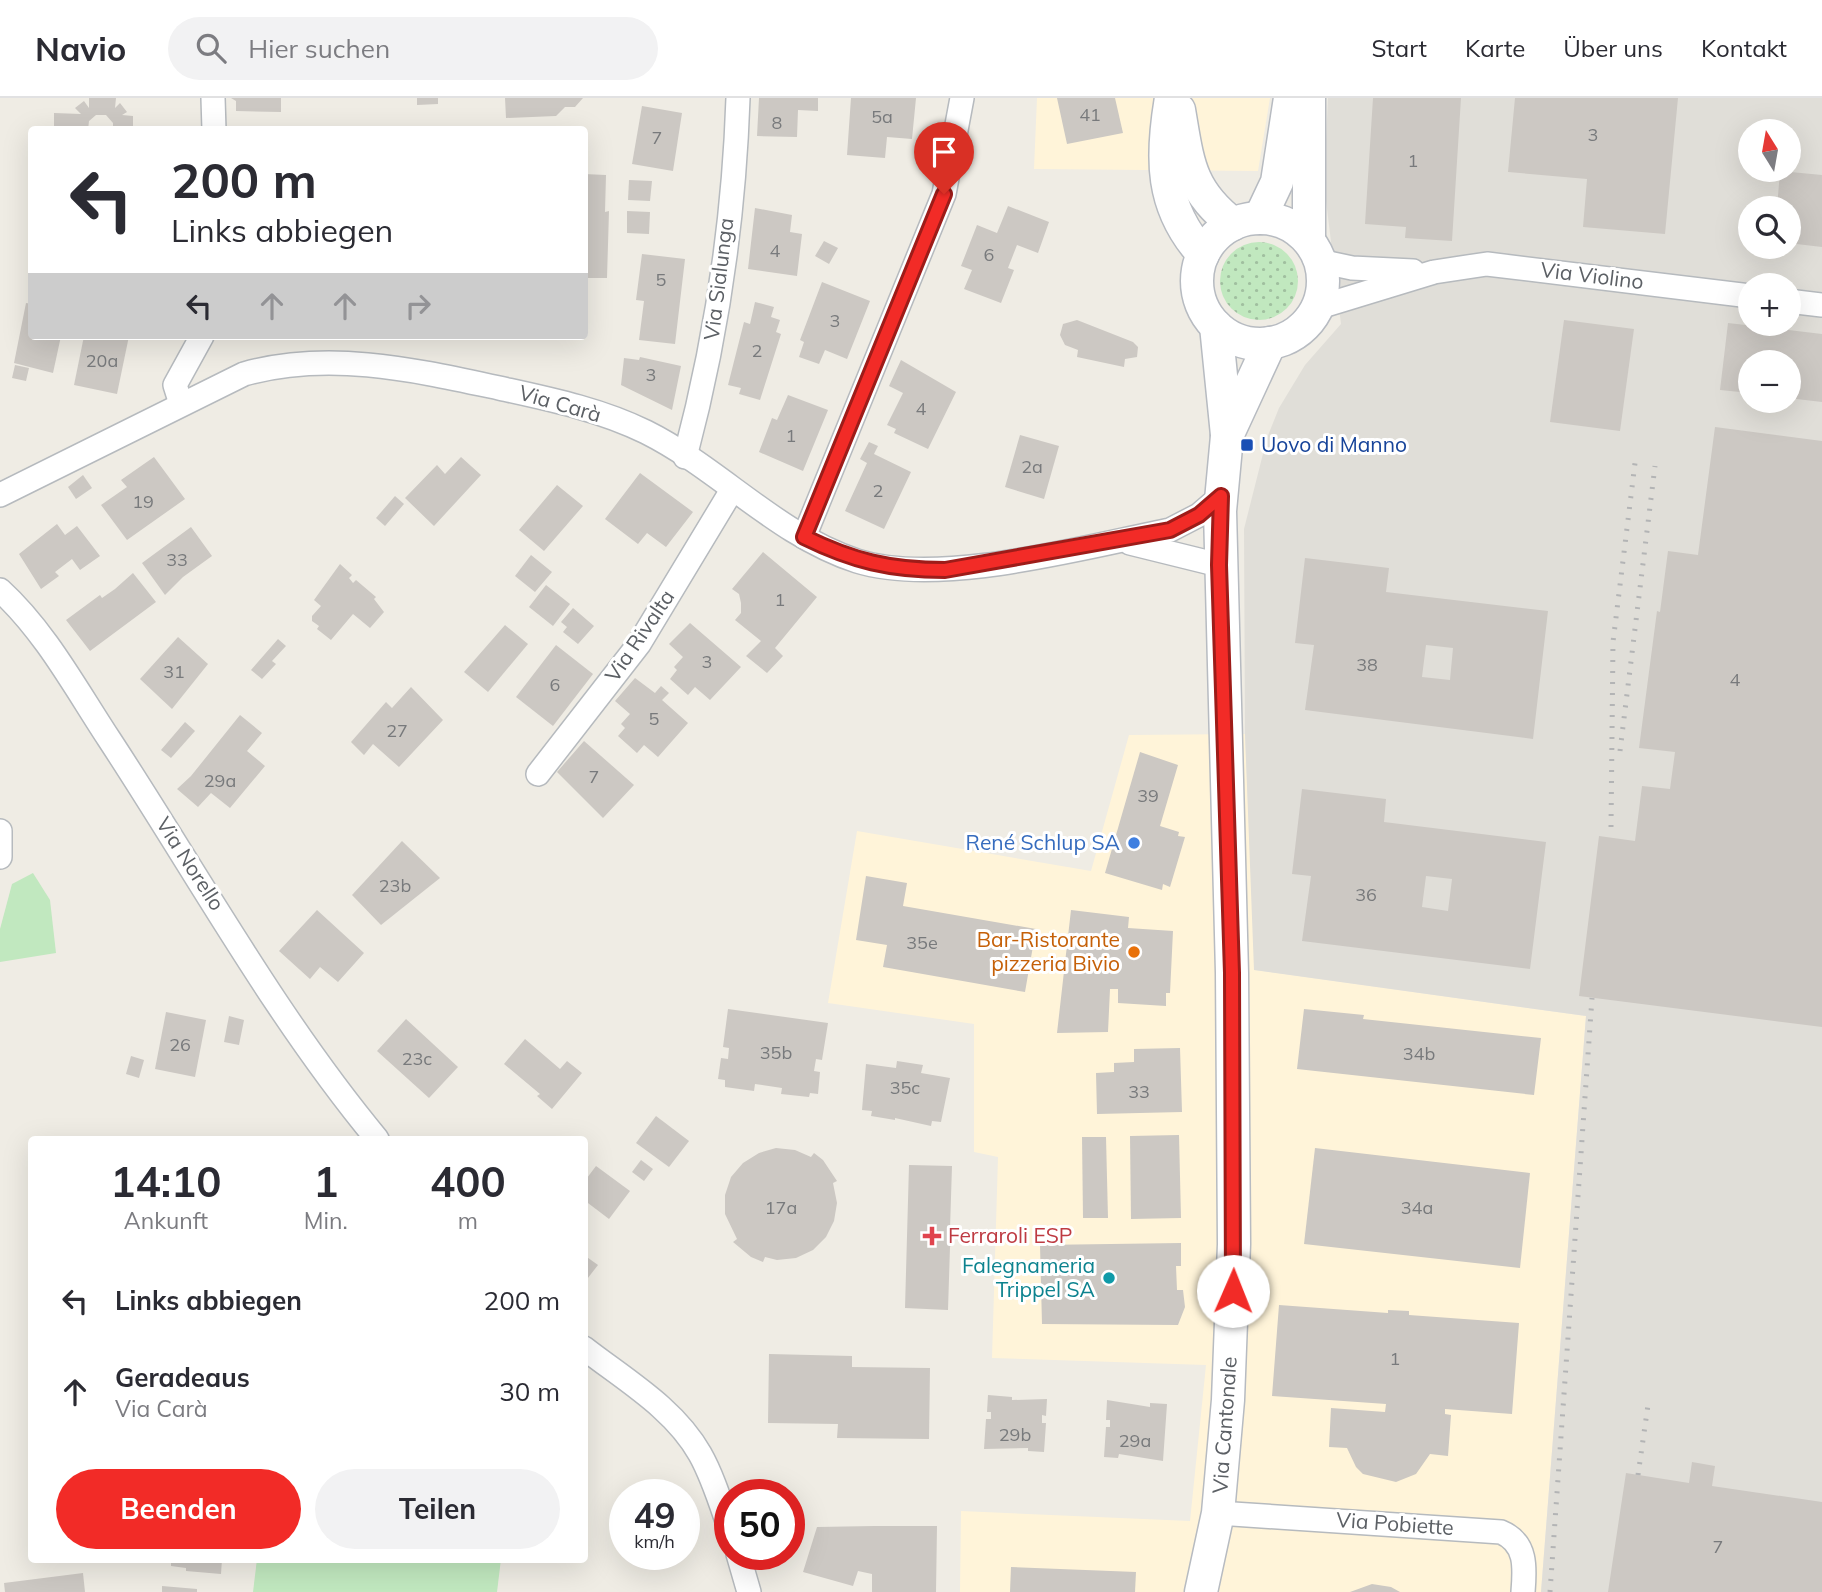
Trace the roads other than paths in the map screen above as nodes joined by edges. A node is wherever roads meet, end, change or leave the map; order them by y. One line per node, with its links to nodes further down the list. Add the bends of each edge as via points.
1 (213, 98): 8 (street)
2 (738, 98): 22 (street, Via Sialunga, via 716,312 703,390)
3 (962, 98): 26 (street, via 944,194)
4 (1171, 98): 11 (main road, via 1164,156 1166,185 1192,242)
5 (1177, 98): 9 (main road, via 1192,176 1206,201)
6 (1290, 98): 9 (main road, via 1277,182)
7 (1309, 98): 10 (main road)
8 (214, 126)
9 (1247, 221): 10 (main road, via 1287,224); 11 (main road, via 1215,237)
10 (1314, 251): 12 (street, via 1365,269); 16 (main road, via 1322,285)
11 (1203, 254): 17 (main road, via 1198,292)
12 (1434, 272): 13 (street, Via Violino, via 1508,265); 16 (street)
13 (1738, 294)
14 (1801, 303): 15 (street)
15 (1822, 305)
16 (1316, 308): 19 (main road, via 1298,331)
17 (1216, 326): 19 (main road, via 1236,339); 21 (main road)
18 (200, 340): 20 (street, via 175,385)
19 (1270, 343): 21 (main road, Via Cantonale)
20 (181, 404): 22 (street, Via Carà, via 265,368 330,362 402,367 575,405 646,432); 24 (street, Via Carà)
21 (1227, 436): 25 (main road, Via Cantonale)
22 (685, 457): 23 (street, Via Carà)
23 (732, 489): 26 (street, Via Carà); 30 (street, Via Rivalta, via 639,644)
24 (0, 495)
25 (1221, 496): 27 (street, via 1177,527); 28 (main road, Via Cantonale)
26 (804, 537): 27 (street, Via Carà, via 858,561 945,570)
27 (1109, 542): 28 (street, via 1150,546)
28 (1219, 565): 36 (main road, Via Cantonale, via 1232,973 1234,1244)
29 (0, 590): 33 (street, Via Norello, via 31,622 305,1045)
30 (538, 774)
31 (0, 831): 32 (street)
32 (0, 858)
33 (375, 1136)
34 (588, 1351): 35 (street, via 684,1430)
35 (714, 1487)
36 (1218, 1513): 39 (main road, Via Cantonale); 40 (street, Via Pobiette, via 1501,1532 1516,1542 1522,1553)
37 (743, 1570): 38 (street)
38 (749, 1592)
39 (1201, 1592)
40 (1523, 1592)

